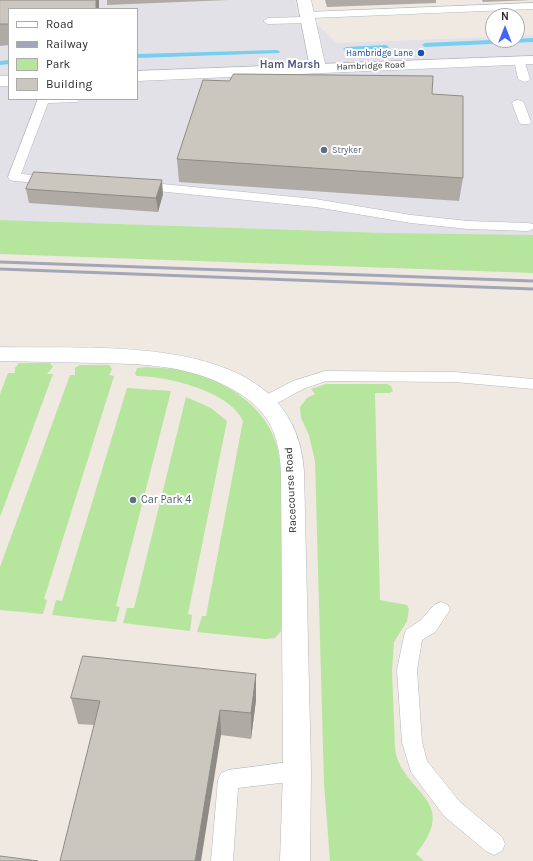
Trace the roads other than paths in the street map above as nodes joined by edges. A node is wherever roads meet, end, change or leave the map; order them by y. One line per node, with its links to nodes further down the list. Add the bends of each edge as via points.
1 (304, 0): 4 (street)
2 (461, 4): 3 (lane); 4 (lane)
3 (533, 6)
4 (308, 17): 5 (lane); 7 (street)
5 (268, 21)
6 (526, 60): 7 (street, Hambridge Road); 9 (lane)
7 (318, 68): 8 (street, Hambridge Road)
8 (138, 76)
9 (524, 79)
10 (44, 100): 13 (lane, via 14,177)
11 (518, 103): 12 (lane)
12 (525, 122)
13 (69, 181)
14 (131, 186): 15 (lane, via 314,203 411,219 468,225)
15 (528, 227)
16 (0, 354): 18 (street, Racecourse Road, via 129,357 177,362 218,373)
17 (533, 384): 18 (lane, via 455,377 325,376 298,385)
18 (266, 402): 20 (street, Racecourse Road, via 288,440 291,458)
19 (441, 610): 21 (lane, via 428,626 413,636 407,670 412,742 418,765 452,809)
20 (298, 771): 22 (lane, via 228,780); 23 (street, Racecourse Road)
21 (494, 844)
22 (222, 861)
23 (295, 861)

